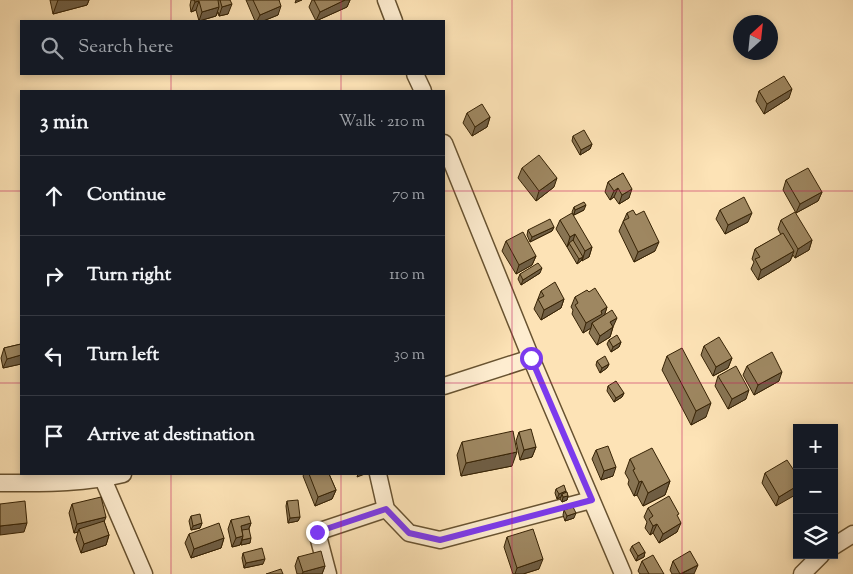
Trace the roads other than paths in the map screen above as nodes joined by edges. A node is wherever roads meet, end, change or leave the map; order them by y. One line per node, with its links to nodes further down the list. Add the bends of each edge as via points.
1 (386, 0): 2 (street)
2 (394, 20)
3 (416, 75): 4 (street)
4 (423, 90)
5 (445, 145): 6 (street)
6 (531, 358): 7 (street); 12 (street)
7 (445, 386)
8 (119, 475): 10 (street)
9 (378, 475): 13 (street)
10 (103, 479): 11 (street); 17 (street)
11 (0, 483)
12 (592, 500): 13 (street, via 440,540 409,533); 19 (street)
13 (386, 509): 18 (street, via 317,532)
14 (853, 534): 15 (street)
15 (838, 543)
16 (817, 559): 20 (street)
17 (144, 574)
18 (328, 574)
19 (623, 574)
20 (802, 574)

